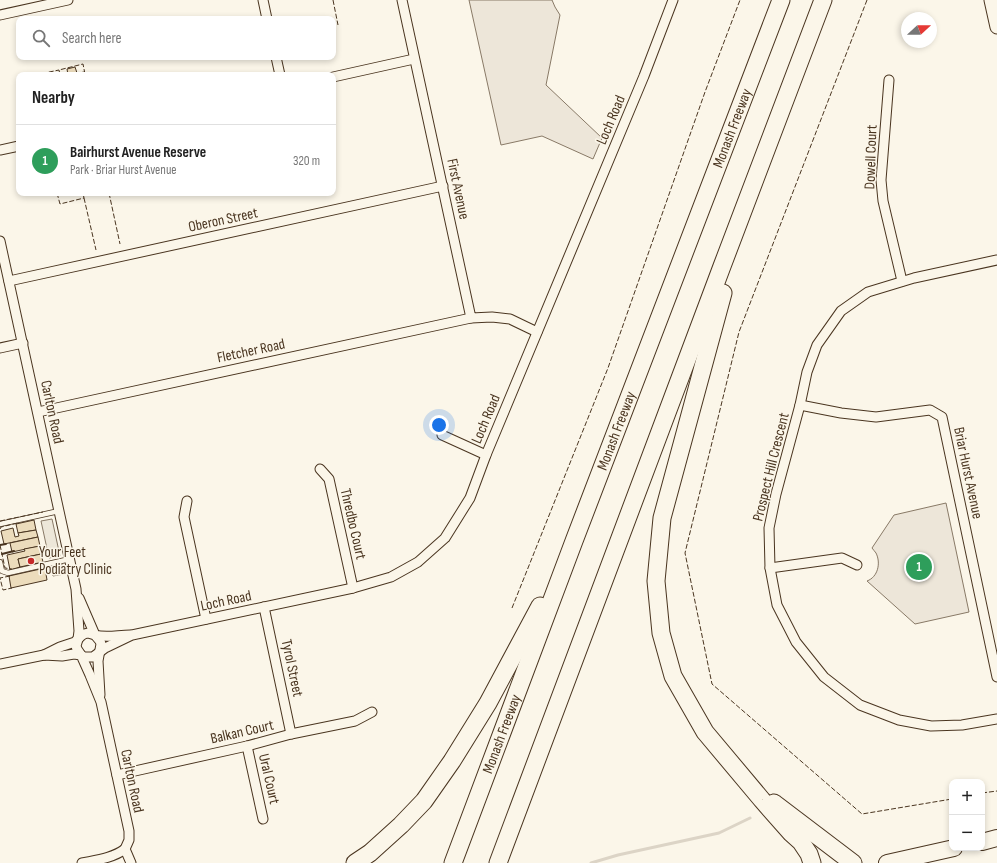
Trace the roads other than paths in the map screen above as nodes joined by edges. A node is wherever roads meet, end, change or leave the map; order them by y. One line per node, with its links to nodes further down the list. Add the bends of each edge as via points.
1 (68, 0): 8 (street)
2 (263, 0): 9 (street)
3 (402, 0): 12 (street, First Avenue)
4 (673, 0): 25 (street, Loch Road)
5 (781, 0): 36 (highway, Monash Freeway)
6 (823, 0): 19 (highway)
7 (991, 0): 10 (main road)
8 (0, 15)
9 (267, 16)
10 (997, 26)
11 (277, 60): 13 (street)
12 (414, 60): 14 (street); 18 (street, First Avenue)
13 (279, 72)
14 (336, 76)
15 (889, 80): 23 (street, Dowell Court, via 881,180 883,201)
16 (16, 147): 17 (street)
17 (0, 150)
18 (442, 186): 22 (street, Oberon Street); 24 (street, First Avenue)
19 (751, 189): 59 (highway, via 662,518 656,581 661,633 673,676 704,732); 69 (highway)
20 (0, 241): 22 (street, Carlton Road)
21 (997, 260): 23 (street, Prospect Hill Crescent)
22 (9, 281): 26 (street, Carlton Road)
23 (902, 281): 28 (street, Prospect Hill Crescent, via 868,292 841,312 817,345 807,372)
24 (471, 318): 25 (street, via 510,319); 29 (street, Fletcher Road)
25 (537, 332): 31 (street, Loch Road)
26 (23, 343): 27 (street); 29 (street, Carlton Road)
27 (0, 348)
28 (800, 405): 40 (street, Prospect Hill Crescent, via 769,528); 52 (street, Briar Hurst Avenue, via 876,417 930,410 942,417)
29 (38, 412): 34 (street, Carlton Road)
30 (442, 435): 31 (street)
31 (486, 455): 41 (street, Loch Road, via 470,498 445,538 418,562 391,577)
32 (320, 469): 41 (street, Thredbo Court, via 329,479)
33 (186, 500): 44 (street, via 184,518)
34 (59, 511): 35 (lane); 37 (street, Carlton Road)
35 (0, 524)
36 (574, 541): 67 (highway, via 488,703 452,761 424,801 370,853); 68 (highway, Monash Freeway)
37 (70, 559): 38 (lane, via 8,573 2,571); 42 (street, Carlton Road)
38 (0, 562)
39 (857, 565): 40 (street, via 842,558)
40 (770, 568): 55 (street, Prospect Hill Crescent, via 777,605 796,642 824,677 860,705 899,720 931,726 962,725)
41 (353, 588): 43 (street, Loch Road)
42 (76, 589): 45 (street, Carlton Road); 47 (street, Carlton Road)
43 (264, 607): 44 (street, Loch Road); 56 (street, Tyrol Street)
44 (206, 619): 46 (street, Loch Road)
45 (95, 635): 46 (street, Loch Road); 47 (street, via 88,633); 48 (street, via 101,644)
46 (132, 636): 48 (street, Loch Road)
47 (78, 639): 49 (street); 50 (street, via 76,646)
48 (99, 652): 50 (street, via 93,657); 53 (street, Carlton Road)
49 (44, 655): 50 (street); 51 (street)
50 (81, 655): 53 (street, Carlton Road)
51 (0, 664)
52 (997, 677)
53 (101, 702): 58 (street, Carlton Road)
54 (372, 712): 56 (street, Balkan Court, via 355,721)
55 (997, 719)
56 (291, 734): 57 (street, Balkan Court)
57 (247, 746): 58 (street, Balkan Court); 60 (street, Ural Court)
58 (117, 775): 63 (street, Carlton Road, via 130,840)
59 (762, 800): 70 (highway, via 801,842); 71 (highway, via 774,803)
60 (263, 819)
61 (997, 838): 62 (highway)
62 (985, 841)
63 (125, 849): 65 (street, via 111,856); 66 (street)
64 (949, 849): 72 (highway)
65 (82, 863)
66 (131, 863)
67 (355, 863)
68 (453, 863)
69 (498, 863)
70 (812, 863)
71 (853, 863)
72 (887, 863)

